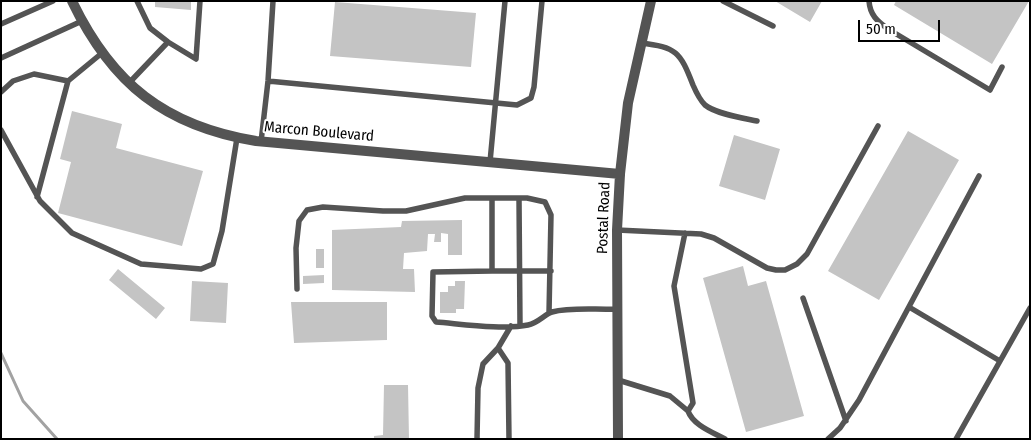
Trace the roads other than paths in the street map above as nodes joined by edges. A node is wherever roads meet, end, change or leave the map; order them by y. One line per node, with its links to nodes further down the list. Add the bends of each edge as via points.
1 (52, 1): 12 (lane)
2 (72, 1): 11 (street, Marcon Boulevard)
3 (137, 1): 14 (lane, via 150,28)
4 (200, 1): 14 (lane, via 196,59)
5 (273, 1): 20 (lane)
6 (505, 1): 23 (lane)
7 (542, 1): 23 (lane, via 531,98 517,105)
8 (651, 1): 15 (street, Postal Road)
9 (723, 1): 13 (lane)
10 (869, 1): 18 (lane, via 873,16 888,29 990,90)
11 (82, 21): 16 (street, Marcon Boulevard); 17 (lane)
12 (1, 24)
13 (773, 26)
14 (168, 42): 21 (lane)
15 (640, 42): 24 (lane, via 658,44 679,56 706,105 715,111); 30 (street, Postal Road, via 628,103)
16 (102, 54): 19 (lane); 21 (street, Marcon Boulevard)
17 (1, 58)
18 (1002, 67)
19 (68, 81): 22 (lane, via 34,74 13,81); 32 (lane)
20 (268, 81): 23 (lane); 28 (lane)
21 (129, 83): 27 (street, Marcon Boulevard, via 147,98 188,122)
22 (1, 92)
23 (496, 103): 29 (lane)
24 (757, 122)
25 (878, 126): 36 (lane, via 814,244 797,264 785,270 767,268 714,238)
26 (1, 130): 32 (lane)
27 (237, 138): 28 (street, Marcon Boulevard); 32 (lane, via 222,232 213,264 201,269 142,264 72,233)
28 (261, 142): 29 (street, Marcon Boulevard)
29 (490, 162): 30 (street, Marcon Boulevard)
30 (620, 174): 35 (street, Postal Road)
31 (979, 176): 42 (lane)
32 (38, 197)
33 (492, 198): 34 (lane); 39 (lane); 40 (lane, via 465,198 406,211 323,207 307,210 299,221)
34 (519, 198): 37 (lane); 38 (lane, via 545,202 548,207 551,215)
35 (617, 230): 36 (lane); 44 (street, Postal Road)
36 (685, 233): 51 (lane, via 674,286 693,403)
37 (520, 271): 38 (lane); 39 (lane); 46 (lane)
38 (551, 271): 45 (lane)
39 (492, 272): 47 (lane, via 433,272 432,316 436,322)
40 (297, 289)
41 (803, 298): 52 (lane)
42 (909, 307): 49 (lane); 52 (lane)
43 (1030, 308): 49 (lane)
44 (617, 309): 45 (lane); 50 (street, Postal Road)
45 (550, 313): 46 (lane, via 529,325)
46 (520, 325): 47 (lane)
47 (511, 326): 48 (lane)
48 (498, 348): 53 (lane, via 483,364 478,388); 54 (lane, via 508,363)
49 (1000, 361): 58 (lane)
50 (618, 380): 51 (lane, via 670,396); 55 (street, Postal Road)
51 (688, 411): 56 (lane, via 697,423)
52 (846, 421): 57 (lane)
53 (477, 439)
54 (509, 439)
55 (618, 439)
56 (725, 439)
57 (828, 439)
58 (956, 439)

